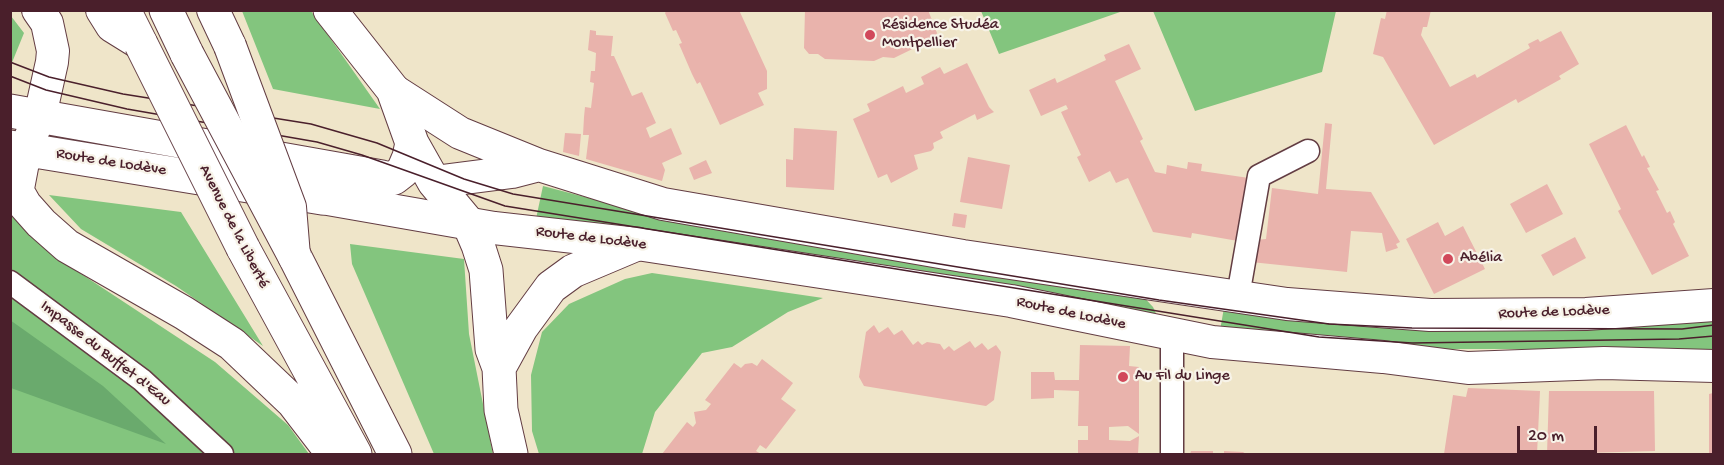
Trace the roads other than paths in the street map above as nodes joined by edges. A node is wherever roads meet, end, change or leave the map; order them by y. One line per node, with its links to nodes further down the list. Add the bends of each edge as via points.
1 (38, 10): 9 (main road, via 47,23 53,51)
2 (102, 10): 7 (main road, via 111,26)
3 (124, 10): 7 (main road, Avenue de la Liberté)
4 (166, 10): 20 (main road, bridge)
5 (213, 10): 20 (main road, bridge, via 290,207)
6 (330, 10): 8 (main road)
7 (141, 44): 30 (main road, Avenue de la Liberté, bridge, via 243,248)
8 (393, 90): 10 (main road); 13 (main road, via 460,133)
9 (25, 114): 11 (main road); 14 (main road, Route de Lodève)
10 (412, 143): 14 (main road, via 403,171); 15 (main road)
11 (18, 148): 16 (main road); 17 (main road, Route de Lodève)
12 (1308, 151): 23 (street, via 1259,176)
13 (539, 165): 15 (main road, Route de Lodève); 22 (main road, Route de Lodève, via 663,204 963,256)
14 (394, 178): 15 (main road, Route de Lodève); 17 (main road)
15 (434, 182): 18 (main road)
16 (14, 192): 29 (main road, via 67,246 231,344 293,402)
17 (322, 198): 18 (main road, Route de Lodève)
18 (469, 224): 19 (main road, Route de Lodève); 27 (main road, via 486,270 492,349)
19 (637, 244): 25 (main road, Route de Lodève, via 1011,301); 27 (main road, via 573,272 551,287 521,328)
20 (295, 257): 31 (main road)
21 (10, 282): 28 (street, Impasse du Buffet d'Eau, via 142,380)
22 (1145, 282): 23 (main road, Route de Lodève); 25 (main road, via 1159,300)
23 (1239, 296): 24 (main road, Route de Lodève, via 1287,304 1430,315 1586,314)
24 (1713, 305)
25 (1172, 334): 26 (main road, Route de Lodève, via 1212,342 1468,368 1604,363); 33 (street)
26 (1713, 366)
27 (499, 368): 32 (main road, via 501,410)
28 (222, 454)
29 (333, 454)
30 (355, 454)
31 (395, 454)
32 (512, 454)
33 (1172, 454)

